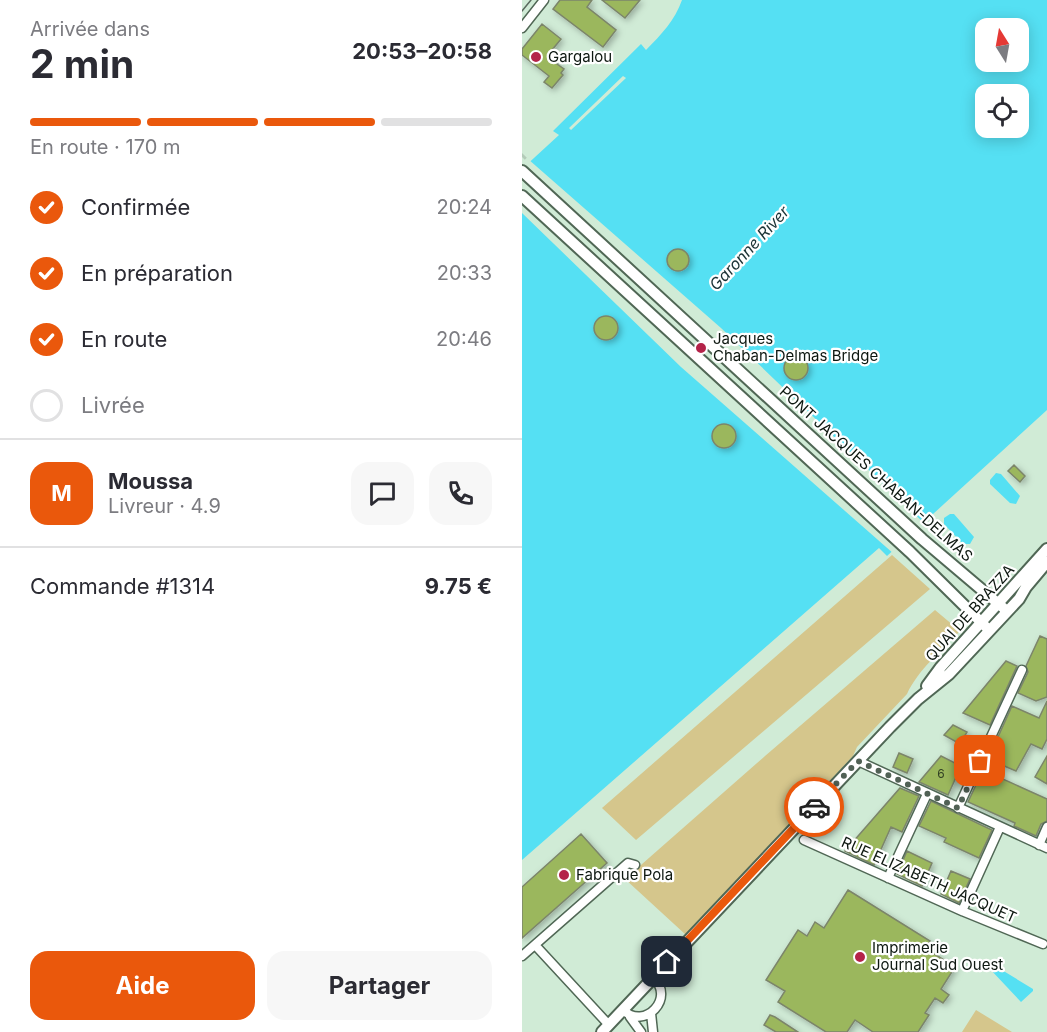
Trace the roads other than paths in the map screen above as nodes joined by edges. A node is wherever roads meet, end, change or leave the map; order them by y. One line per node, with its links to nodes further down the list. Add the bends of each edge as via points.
1 (544, 0): 2 (street)
2 (522, 28)
3 (522, 171): 7 (main road, PONT JACQUES CHABAN-DELMAS, via 922,539)
4 (522, 196): 8 (main road, via 910,552)
5 (1047, 549): 7 (main road, QUAI DE BRAZZA)
6 (1047, 562): 7 (main road, QUAI DE BRAZZA)
7 (1003, 608): 8 (main road, QUAI DE BRAZZA)
8 (985, 627): 10 (main road, QUAI DE BRAZZA, via 949,674 918,699)
9 (1022, 670): 12 (street)
10 (858, 761): 11 (street); 23 (main road, QUAI DE BRAZZA)
11 (927, 794): 12 (street); 18 (street)
12 (958, 808): 13 (street)
13 (1000, 827): 16 (street); 19 (street)
14 (1047, 827): 16 (street)
15 (804, 840): 18 (street, RUE ELIZABETH JACQUET)
16 (1043, 847)
17 (634, 865): 21 (street, via 628,862)
18 (888, 878): 19 (street, RUE ELIZABETH JACQUET)
19 (962, 911): 20 (street, RUE ELIZABETH JACQUET)
20 (1043, 944)
21 (535, 945): 22 (street); 26 (street)
22 (522, 956)
23 (653, 978): 24 (main road, QUAI DE BRAZZA); 25 (street, via 660,985 661,996)
24 (626, 1013): 25 (street); 26 (main road, QUAI DE BRAZZA); 27 (street)
25 (651, 1013): 28 (street)
26 (606, 1028)
27 (641, 1032)
28 (653, 1032)

